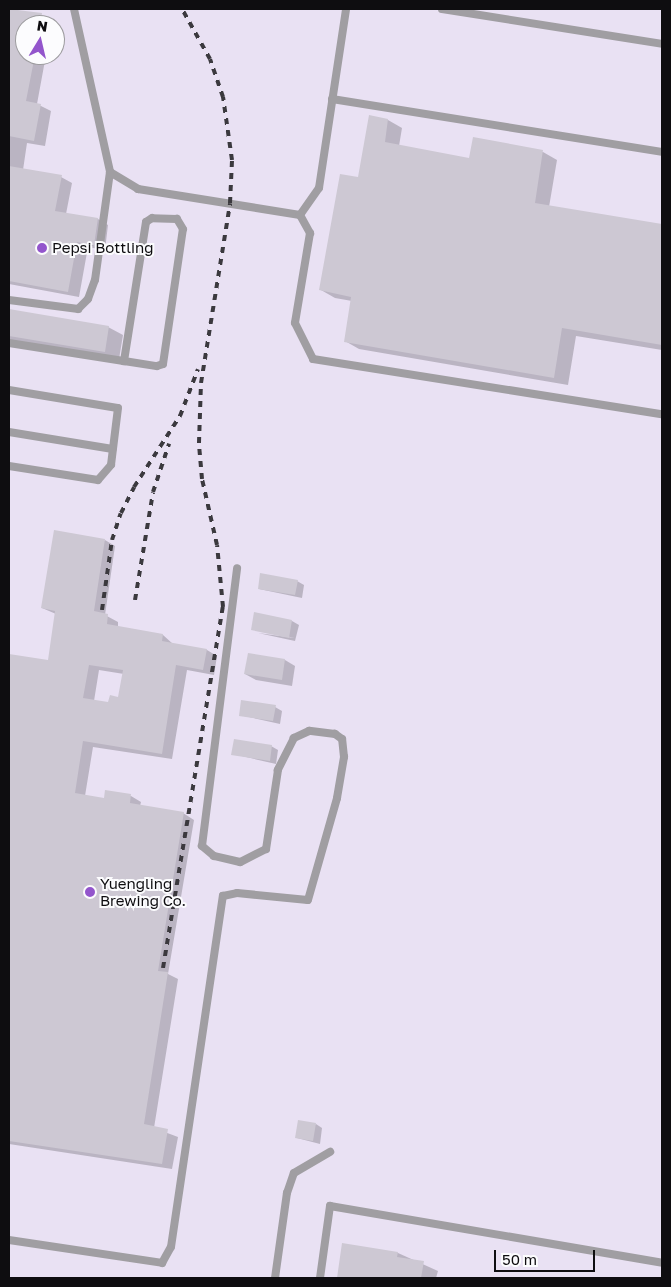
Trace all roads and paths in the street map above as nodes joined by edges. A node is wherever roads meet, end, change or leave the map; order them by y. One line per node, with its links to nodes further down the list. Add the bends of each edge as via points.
1 (74, 9): 7 (lane)
2 (346, 9): 5 (lane)
3 (442, 9): 4 (lane)
4 (662, 44)
5 (332, 99): 6 (lane); 8 (lane, via 319,188)
6 (662, 152)
7 (110, 172): 8 (lane, via 138,189); 9 (lane, via 95,280 88,299 78,309)
8 (300, 215): 13 (lane, via 310,233 295,323 313,360)
9 (9, 300)
10 (9, 343): 11 (lane)
11 (124, 361): 11 (lane, via 157,366 165,359 183,229 177,219 152,218 146,222)
12 (9, 390): 15 (lane, via 118,408)
13 (662, 414)
14 (9, 432): 15 (lane)
15 (113, 449): 16 (lane, via 111,466 98,480)
16 (9, 466)
17 (237, 568): 19 (lane, via 202,846 214,856 240,862 266,849 278,770 294,738 309,731 334,734 342,739 344,757 337,798 308,900 237,892 223,896 171,1247 162,1264)
18 (330, 1152): 21 (lane, via 294,1173 287,1193)
19 (9, 1240)
20 (662, 1263): 22 (lane, via 330,1206)
21 (275, 1278)
22 (320, 1278)

